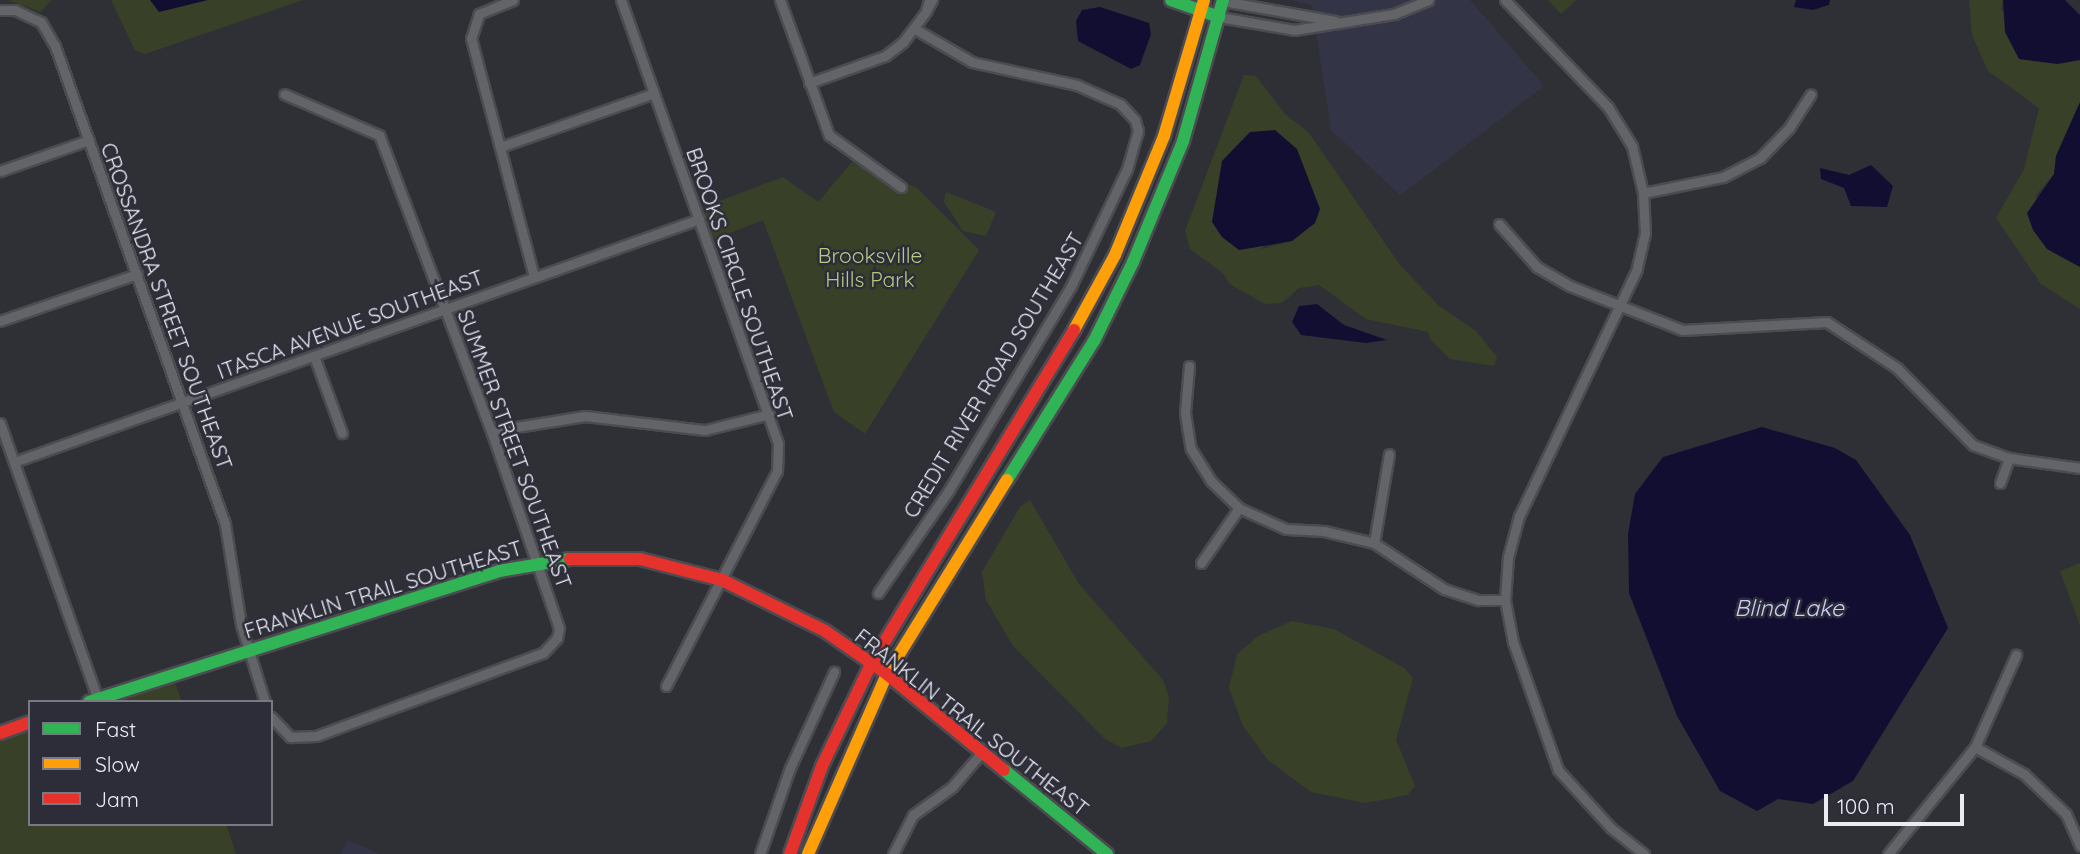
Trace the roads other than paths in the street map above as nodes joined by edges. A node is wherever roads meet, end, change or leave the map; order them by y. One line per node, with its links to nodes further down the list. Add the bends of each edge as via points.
1 (513, 0): 19 (street, via 479,14 471,38)
2 (621, 0): 15 (street, BROOKS CIRCLE SOUTHEAST)
3 (780, 0): 14 (street)
4 (931, 0): 13 (street)
5 (1171, 0): 9 (main road)
6 (1222, 0): 11 (main road); 12 (street, via 1313,20)
7 (1427, 0): 12 (street)
8 (1506, 0): 22 (street, via 1608,107 1632,146)
9 (1203, 4): 11 (main road); 51 (main road, via 1164,136 1111,264 1054,368)
10 (0, 10): 18 (street, CROSSANDRA STREET SOUTHEAST, via 30,17 49,33)
11 (1219, 17): 12 (street, via 1294,30); 53 (main road, via 1183,141 1114,300)
12 (1354, 23)
13 (915, 29): 14 (street, via 886,55); 47 (street, CREDIT RIVER ROAD SOUTHEAST, via 972,62 1077,85 1120,104 1135,120 1138,131 1127,169 1070,286 949,490)
14 (809, 83): 21 (street, via 829,135)
15 (654, 93): 19 (street); 23 (street, BROOKS CIRCLE SOUTHEAST)
16 (284, 94): 28 (street, SUMMER STREET SOUTHEAST, via 379,135)
17 (1811, 94): 22 (street, via 1788,128 1759,158 1723,177)
18 (89, 141): 20 (street); 25 (street, CROSSANDRA STREET SOUTHEAST)
19 (499, 147): 26 (street)
20 (0, 171)
21 (901, 187)
22 (1643, 193): 27 (street, via 1645,233 1637,269)
23 (699, 219): 26 (street, ITASCA AVENUE SOUTHEAST); 33 (street, BROOKS CIRCLE SOUTHEAST)
24 (1499, 224): 27 (street, via 1536,267 1570,286)
25 (137, 274): 29 (street); 32 (street, CROSSANDRA STREET SOUTHEAST)
26 (534, 276): 28 (street, ITASCA AVENUE SOUTHEAST)
27 (1620, 302): 38 (street, via 1682,330 1827,322 1897,368 1973,445); 48 (street, via 1519,516 1508,558)
28 (446, 308): 30 (street, ITASCA AVENUE SOUTHEAST); 35 (street, SUMMER STREET SOUTHEAST)
29 (0, 321)
30 (314, 356): 32 (street, ITASCA AVENUE SOUTHEAST); 36 (street)
31 (1189, 366): 42 (street, via 1185,413 1191,449 1211,481)
32 (182, 403): 39 (street, ITASCA AVENUE SOUTHEAST); 49 (street, CROSSANDRA STREET SOUTHEAST, via 225,524)
33 (769, 414): 35 (street, via 705,430 585,416); 46 (street, BROOKS CIRCLE SOUTHEAST, via 778,444 777,471)
34 (0, 423): 39 (street)
35 (491, 431): 44 (street, SUMMER STREET SOUTHEAST)
36 (342, 433)
37 (1388, 454): 43 (street)
38 (2009, 458): 40 (street); 41 (street)
39 (13, 462): 55 (street)
40 (2080, 468)
41 (2000, 483)
42 (1239, 508): 43 (street, via 1286,529 1324,531); 45 (street)
43 (1374, 543): 48 (street, via 1444,589 1478,600)
44 (538, 561): 46 (main road, FRANKLIN TRAIL SOUTHEAST, via 580,556 640,559); 49 (main road, FRANKLIN TRAIL SOUTHEAST); 57 (street, SUMMER STREET SOUTHEAST, via 557,617 557,638 543,653 316,736 290,737)
45 (1201, 563)
46 (722, 580): 51 (main road, FRANKLIN TRAIL SOUTHEAST, via 825,631); 54 (street, BROOKS CIRCLE SOUTHEAST)
47 (878, 593)
48 (1505, 600): 68 (street, via 1513,642 1558,769 1611,828)
49 (247, 651): 55 (main road, FRANKLIN TRAIL SOUTHEAST); 56 (street, CROSSANDRA STREET SOUTHEAST)
50 (2016, 655): 60 (street)
51 (871, 664): 53 (main road, FRANKLIN TRAIL SOUTHEAST); 64 (main road, via 822,766)
52 (834, 672): 63 (street, via 790,768)
53 (887, 674): 61 (main road, FRANKLIN TRAIL SOUTHEAST); 65 (main road)
54 (666, 686)
55 (93, 700)
56 (264, 700)
57 (273, 719)
58 (28, 723): 59 (main road)
59 (0, 733)
60 (1975, 747): 62 (street, via 2024,774 2066,814); 69 (street)
61 (982, 752): 66 (street, via 952,787 913,815); 67 (main road, FRANKLIN TRAIL SOUTHEAST)
62 (2080, 846)
63 (760, 854)
64 (790, 854)
65 (808, 854)
66 (893, 854)
67 (1107, 854)
68 (1644, 854)
69 (1888, 854)

